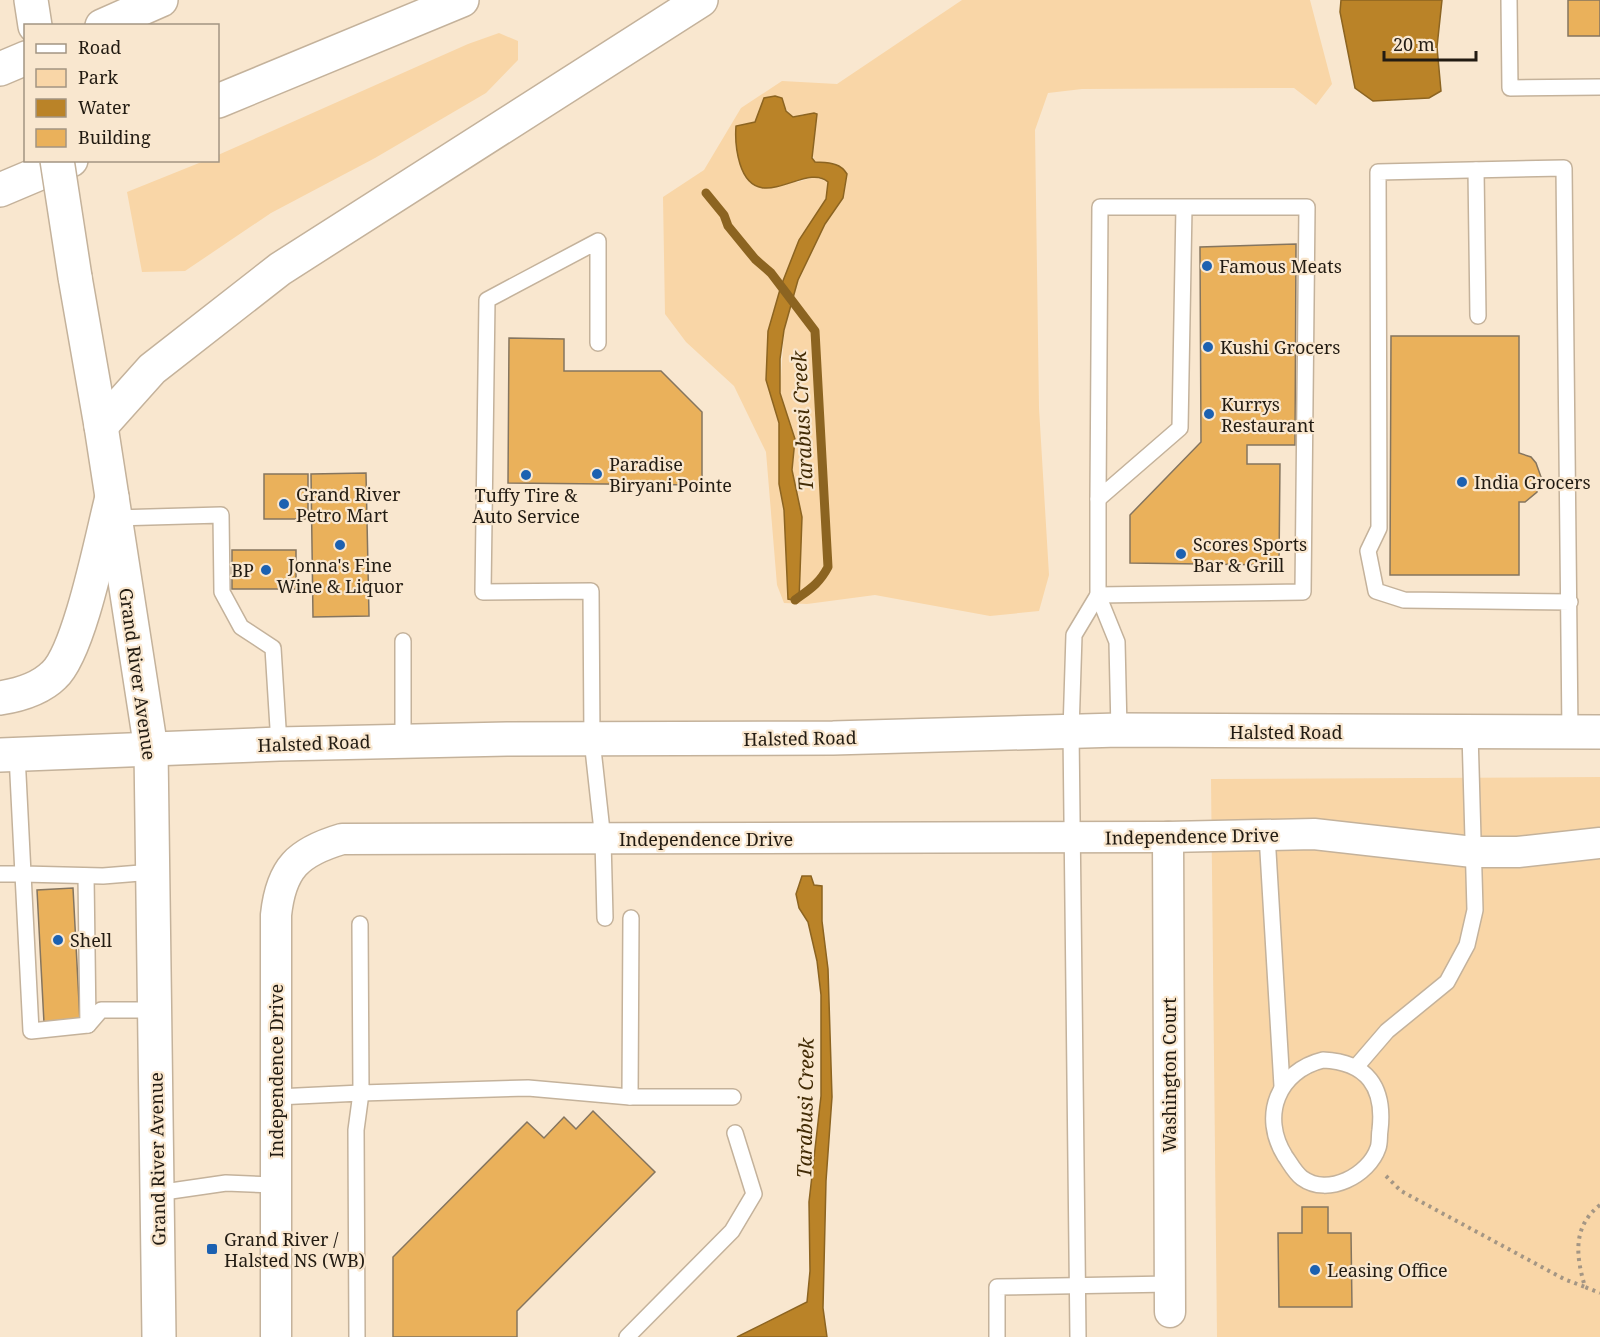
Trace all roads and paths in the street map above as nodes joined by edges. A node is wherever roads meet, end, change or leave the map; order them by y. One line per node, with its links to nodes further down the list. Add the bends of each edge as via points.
1 (31, 0): 6 (main road)
2 (161, 0): 7 (main road)
3 (462, 0): 11 (main road)
4 (701, 0): 19 (main road, via 280,269 152,369)
5 (1509, 0): 10 (lane, via 1510,88)
6 (35, 24)
7 (107, 24)
8 (24, 59): 9 (main road)
9 (0, 69)
10 (1600, 87)
11 (219, 101)
12 (57, 162): 19 (main road, Grand River Avenue, bridge)
13 (66, 162): 15 (main road)
14 (1476, 170): 17 (lane); 23 (lane, via 1564,168); 23 (lane, via 1378,172 1379,528 1368,551 1376,591 1404,600)
15 (0, 190)
16 (1184, 207): 20 (lane, via 1180,428); 20 (lane, via 1100,207); 22 (lane, via 1307,207 1303,592)
17 (1478, 316)
18 (598, 343): 30 (lane, via 598,241 487,300 483,592 591,591)
19 (101, 426): 21 (main road, Grand River Avenue)
20 (1098, 499): 22 (lane)
21 (113, 508): 25 (main road, via 74,642 54,675 22,695); 32 (lane, via 221,515 222,592 241,627 273,648); 33 (main road, Grand River Avenue)
22 (1098, 595): 26 (lane, via 1117,642); 27 (lane, via 1074,635)
23 (1570, 602): 28 (lane)
24 (403, 640): 31 (lane)
25 (0, 698)
26 (1119, 730): 27 (main road, Halsted Road); 29 (main road, Halsted Road)
27 (1071, 731): 30 (main road, Halsted Road); 36 (lane)
28 (1585, 732): 29 (main road, Halsted Road)
29 (1470, 733): 40 (lane)
30 (592, 740): 31 (main road, Halsted Road); 38 (lane)
31 (403, 741): 32 (main road, Halsted Road)
32 (279, 744): 33 (main road, Halsted Road)
33 (151, 749): 34 (main road, Halsted Road); 41 (main road, Grand River Avenue)
34 (9, 755): 43 (lane)
35 (1267, 834): 37 (street, Independence Drive); 40 (street, Independence Drive, via 1314,834); 51 (lane)
36 (1072, 837): 37 (street, Independence Drive); 38 (street, Independence Drive); 61 (lane)
37 (1168, 837): 64 (street, Washington Court)
38 (603, 840): 45 (lane); 53 (street, Independence Drive, via 342,839 314,848 292,867 279,888)
39 (1600, 843): 40 (street, Independence Drive, via 1518,852)
40 (1473, 852): 50 (lane, via 1475,910 1467,945 1447,982 1388,1031)
41 (153, 872): 44 (lane); 48 (main road, Grand River Avenue)
42 (0, 874): 43 (lane)
43 (22, 874): 44 (lane); 49 (lane, via 32,923 36,991 31,1031)
44 (86, 876): 49 (lane, via 81,922)
45 (605, 918)
46 (631, 918): 54 (lane)
47 (360, 924): 52 (lane)
48 (154, 1010): 49 (lane, via 101,1010); 59 (main road, Grand River Avenue)
49 (88, 1025)
50 (1356, 1067): 51 (lane, via 1341,1060 1307,1064 1292,1073); 57 (lane, via 1374,1086 1382,1112 1378,1148)
51 (1282, 1086): 57 (lane, via 1276,1103 1278,1144 1303,1179 1327,1185 1351,1179)
52 (361, 1094): 53 (lane); 54 (lane, via 528,1088); 67 (lane, via 356,1130)
53 (277, 1097): 58 (street, Independence Drive)
54 (630, 1097): 55 (lane)
55 (733, 1097)
56 (735, 1133): 68 (lane, via 754,1194 732,1231)
57 (1370, 1161): 62 (path, via 1401,1191)
58 (275, 1185): 59 (lane, via 226,1183); 66 (street, Independence Drive)
59 (157, 1193): 65 (main road, Grand River Avenue)
60 (1600, 1205): 62 (path, via 1584,1225 1576,1244)
61 (1078, 1286): 64 (lane); 69 (lane, via 997,1287); 70 (lane)
62 (1584, 1287): 63 (path)
63 (1600, 1293)
64 (1170, 1298)
65 (159, 1337)
66 (276, 1337)
67 (357, 1337)
68 (627, 1337)
69 (997, 1337)
70 (1078, 1337)

